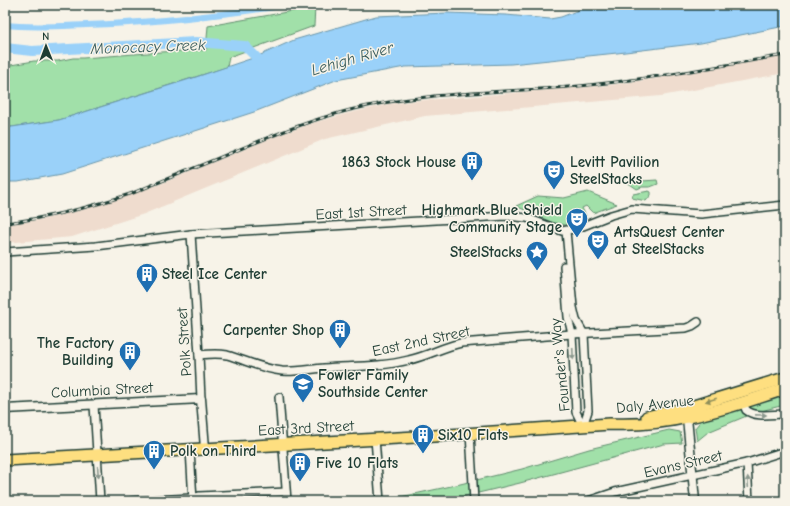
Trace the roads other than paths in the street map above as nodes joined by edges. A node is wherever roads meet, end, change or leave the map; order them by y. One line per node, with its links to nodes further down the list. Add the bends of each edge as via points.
1 (785, 205): 2 (street, via 701,214 632,209)
2 (564, 231): 3 (street, East 1st Street, via 527,218 506,216); 6 (street, Founder's Way, via 567,308); 7 (street, via 573,307 576,320)
3 (191, 234): 4 (street, East 1st Street, via 96,246); 8 (street, Polk Street)
4 (5, 252)
5 (698, 322): 7 (street, East 2nd Street, via 686,328)
6 (572, 334): 7 (street, East 2nd Street); 8 (street, East 2nd Street, via 461,343 398,363 293,372 268,369 226,355); 19 (street, Founder's Way, one-way to 19, via 576,412)
7 (584, 334): 19 (street, Founder's Way, via 588,411)
8 (199, 355): 12 (street, Polk Street)
9 (785, 378): 16 (highway, Daly Avenue, one-way to 16)
10 (785, 389): 13 (highway, Daly Avenue)
11 (279, 397): 22 (street)
12 (201, 399): 14 (street, Columbia Street); 23 (street, Polk Street)
13 (743, 402): 16 (highway, Daly Avenue, via 704,414); 17 (street, one-way to 17, via 746,410 754,415)
14 (94, 405): 15 (street, Columbia Street); 26 (street)
15 (5, 409)
16 (685, 413): 18 (highway, Daly Avenue, via 638,424); 29 (street)
17 (785, 414)
18 (610, 424): 19 (highway, East 3rd Street)
19 (583, 426): 20 (highway, East 3rd Street)
20 (470, 433): 21 (highway, East 3rd Street); 36 (street)
21 (375, 439): 22 (highway, East 3rd Street); 35 (street)
22 (282, 444): 23 (highway, East 3rd Street); 30 (street)
23 (205, 448): 24 (highway, East 3rd Street)
24 (190, 449): 26 (highway, East 3rd Street); 31 (street)
25 (785, 451): 28 (street, Evans Street)
26 (97, 455): 27 (highway, East 3rd Street); 32 (street, one-way to 32)
27 (5, 460)
28 (747, 463): 29 (street, Evans Street); 39 (street, one-way to 28)
29 (692, 475): 37 (street, Evans Street, via 615,492); 38 (street)
30 (286, 492): 31 (street, via 199,496); 34 (street)
31 (193, 499): 33 (street)
32 (100, 501)
33 (132, 501)
34 (287, 501)
35 (380, 501)
36 (474, 501)
37 (588, 501)
38 (695, 501)
39 (749, 501)

